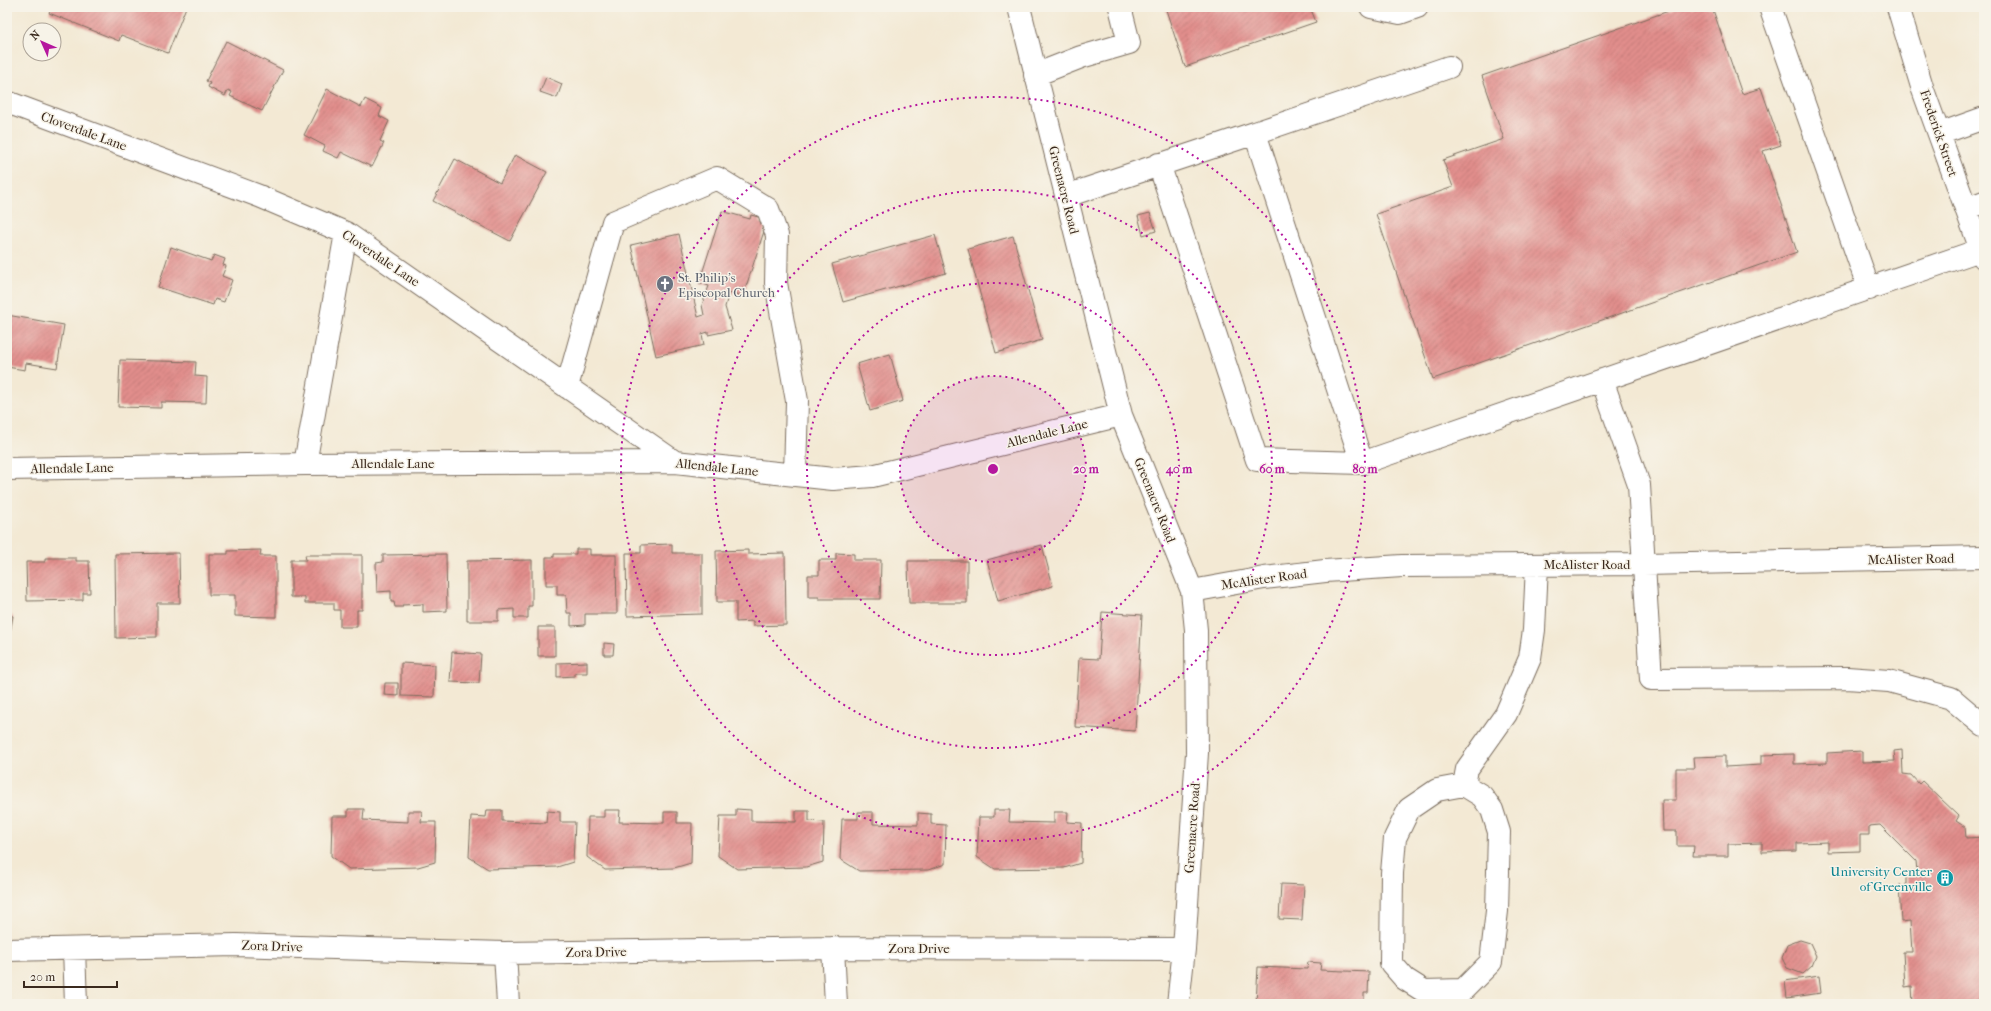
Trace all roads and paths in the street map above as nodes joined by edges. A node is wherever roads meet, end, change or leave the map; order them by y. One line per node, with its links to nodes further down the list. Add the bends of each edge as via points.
1 (1019, 7): 8 (street, Greenacre Road)
2 (1120, 7): 8 (street, via 1129,43 1080,57)
3 (1371, 7): 4 (street, via 1400,13)
4 (1417, 7)
5 (1770, 7): 18 (street)
6 (1898, 7): 12 (street, Frederick Street)
7 (1449, 67): 11 (street)
8 (1035, 75): 14 (street, Greenacre Road)
9 (7, 102): 16 (street, Cloverdale Lane, via 259,196)
10 (1984, 118): 12 (street)
11 (1254, 133): 13 (street); 23 (street)
12 (1939, 134): 15 (street, Frederick Street)
13 (1159, 164): 14 (street); 23 (street, via 1257,460)
14 (1066, 196): 21 (street, Greenacre Road)
15 (1975, 206): 17 (street, Frederick Street)
16 (346, 233): 20 (street, Cloverdale Lane); 24 (street)
17 (1982, 254): 18 (street)
18 (1869, 289): 19 (street)
19 (1602, 380): 23 (street); 28 (street, via 1639,485)
20 (567, 387): 22 (street, Cloverdale Lane); 26 (street, via 613,222 717,178 768,209 777,235 776,282 797,401)
21 (1121, 415): 26 (street, Allendale Lane, via 872,476 833,479); 30 (street, Greenacre Road)
22 (676, 462): 24 (street, Allendale Lane); 26 (street, Allendale Lane)
23 (1362, 463)
24 (305, 464): 25 (street, Allendale Lane)
25 (7, 469)
26 (795, 475)
27 (1984, 557): 28 (street, McAlister Road)
28 (1644, 564): 29 (street, McAlister Road); 31 (street, via 1651,679 1847,678 1889,681 1951,698)
29 (1537, 565): 30 (street, McAlister Road, via 1402,566 1325,571 1264,578); 32 (street, via 1530,658 1506,714 1467,769)
30 (1192, 591): 35 (street, Greenacre Road, via 1196,630 1197,754)
31 (1984, 726)
32 (1464, 785): 32 (street, via 1437,790 1409,809 1395,838 1391,963 1405,979 1424,991 1463,990 1491,962 1497,911 1499,832 1492,810 1482,796)
33 (833, 948): 35 (street, Zora Drive); 37 (street, Zora Drive); 40 (street)
34 (74, 949): 36 (street, Zora Drive); 37 (street, Zora Drive, via 236,945); 38 (street)
35 (1184, 949): 41 (street, Greenacre Road)
36 (7, 950)
37 (504, 953): 39 (street)
38 (76, 1004)
39 (508, 1004)
40 (836, 1004)
41 (1178, 1004)

